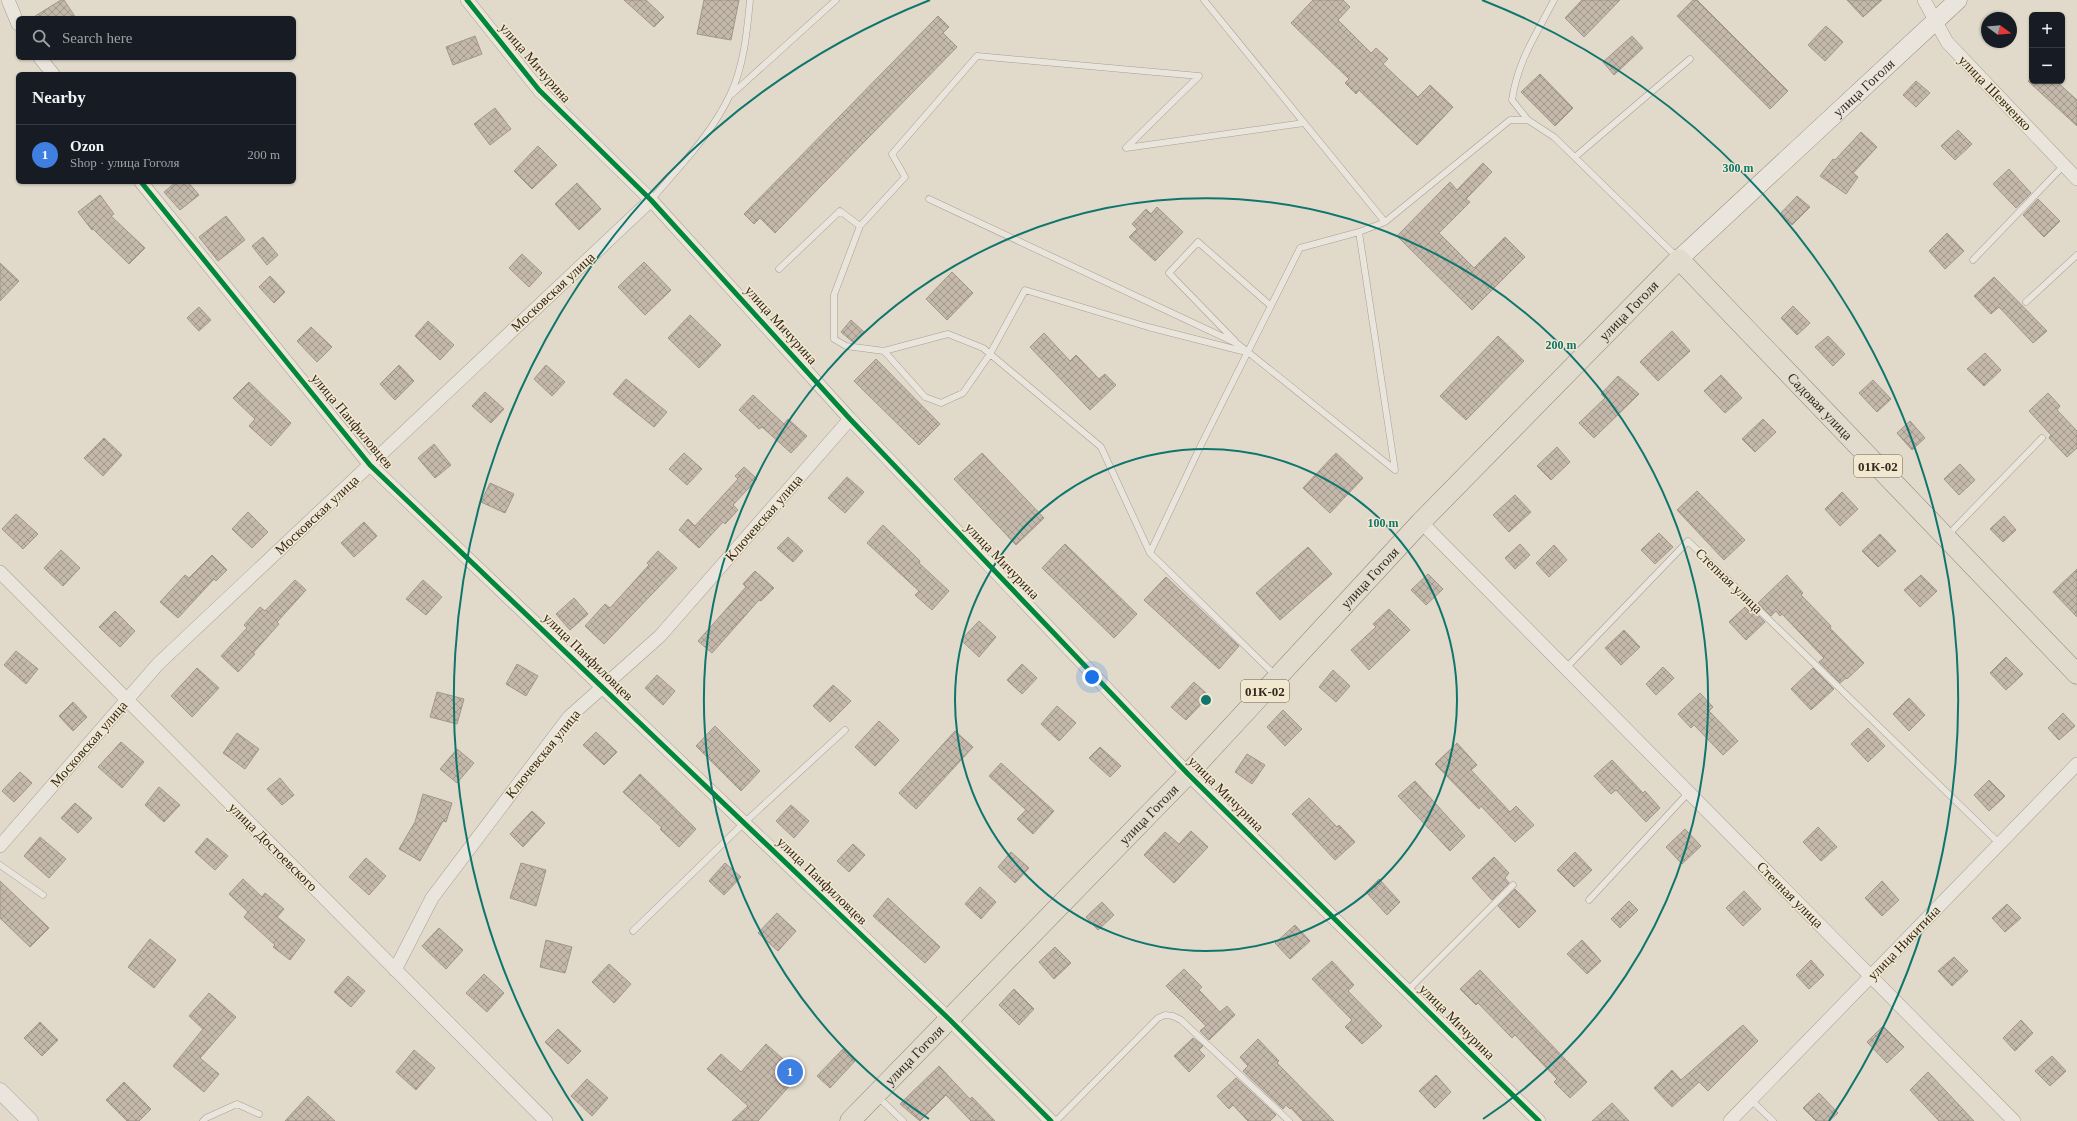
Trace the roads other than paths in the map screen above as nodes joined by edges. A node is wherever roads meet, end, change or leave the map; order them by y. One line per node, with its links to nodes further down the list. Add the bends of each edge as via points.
1 (8, 0): 9 (street)
2 (467, 0): 22 (street, улица Мичурина, via 539,90)
3 (750, 0): 14 (lane, via 745,49)
4 (836, 0): 14 (lane)
5 (1204, 0): 16 (lane)
6 (1554, 0): 15 (lane, via 1525,53 1515,78 1512,100)
7 (1924, 0): 10 (street, улица Шевченко)
8 (1958, 0): 10 (main road, улица Гоголя)
9 (16, 19)
10 (1936, 22): 18 (street, улица Шевченко, via 1947,42); 27 (main road, улица Гоголя)
11 (1690, 59): 17 (lane)
12 (42, 60): 13 (street)
13 (51, 72)
14 (731, 95): 22 (lane, via 705,137)
15 (1528, 120): 17 (lane, via 1554,137); 23 (lane, via 1510,120)
16 (1304, 123): 23 (lane); 24 (lane, via 1126,148 1199,76 976,56 892,154 905,177)
17 (1575, 157): 27 (lane)
18 (2064, 165): 19 (street, улица Шевченко); 28 (lane)
19 (2077, 179)
20 (143, 184): 38 (street, улица Панфиловцев)
21 (929, 199): 32 (lane)
22 (651, 200): 36 (street, улица Мичурина); 38 (street, Московская улица)
23 (1385, 222): 25 (lane)
24 (860, 226): 29 (lane, via 840,211); 33 (lane, via 834,295 834,339 846,346)
25 (1359, 232): 31 (lane, via 1300,248); 34 (lane, via 1395,470)
26 (2077, 255): 30 (lane)
27 (1679, 259): 39 (main road, улица Гоголя / 01К-02); 40 (main road, Садовая улица / 01К-02)
28 (1973, 260)
29 (779, 269)
30 (2026, 302)
31 (1271, 306): 32 (lane, via 1198,242 1169,273); 34 (lane)
32 (1238, 344): 34 (lane)
33 (884, 351): 35 (lane, via 948,334 983,348); 35 (lane, via 925,397 941,403 963,393)
34 (1248, 352): 35 (lane, via 1148,327 1025,290); 41 (lane)
35 (990, 354): 41 (lane, via 1101,447)
36 (850, 419): 46 (street, Ключевская улица, via 660,636); 50 (street, улица Мичурина)
37 (2042, 438): 40 (lane)
38 (370, 465): 46 (street, улица Панфиловцев); 47 (street, Московская улица, via 158,664)
39 (1421, 522): 43 (street, Степная улица); 45 (main road, улица Гоголя / 01К-02)
40 (1946, 537): 44 (main road, Садовая улица / 01К-02)
41 (1150, 553): 45 (lane)
42 (0, 572): 47 (street, улица Достоевского)
43 (1566, 668): 51 (street, Степная улица); 53 (lane, Степная улица, via 1688,541)
44 (2077, 674)
45 (1278, 677): 50 (main road, улица Гоголя / 01К-02)
46 (602, 687): 52 (street, улица Панфиловцев); 60 (street, Ключевская улица, via 569,717 432,898)
47 (127, 700): 54 (street, Московская улица); 60 (street, улица Достоевского)
48 (845, 730): 52 (lane)
49 (2077, 764): 53 (street, улица Никитина)
50 (1188, 774): 62 (street, улица Мичурина); 63 (main road, улица Гоголя / 01К-02)
51 (1689, 792): 58 (lane); 61 (street, Степная улица)
52 (744, 823): 59 (lane); 63 (street, улица Панфиловцев)
53 (2000, 844): 61 (street, улица Никитина)
54 (0, 846)
55 (0, 865): 57 (lane)
56 (1513, 885): 62 (lane)
57 (43, 895)
58 (1589, 900)
59 (633, 931)
60 (395, 970): 70 (street, улица Достоевского)
61 (1871, 977): 66 (street, улица Никитина); 79 (street, Степная улица)
62 (1407, 991): 76 (street, улица Мичурина)
63 (949, 1019): 65 (main road, улица Гоголя / 01К-02); 73 (street, улица Панфиловцев)
64 (0, 1091): 68 (street)
65 (876, 1095): 71 (main road, улица Гоголя / 01К-02); 72 (lane)
66 (1750, 1100): 77 (street, улица Никитина); 78 (lane)
67 (259, 1114): 69 (lane, via 237,1104)
68 (30, 1121)
69 (203, 1121)
70 (546, 1121)
71 (850, 1121)
72 (903, 1121)
73 (1051, 1121)
74 (1056, 1121): 75 (lane, via 1158,1018 1165,1015 1173,1016 1192,1029)
75 (1290, 1121)
76 (1539, 1121)
77 (1730, 1121)
78 (1773, 1121)
79 (2014, 1121)

